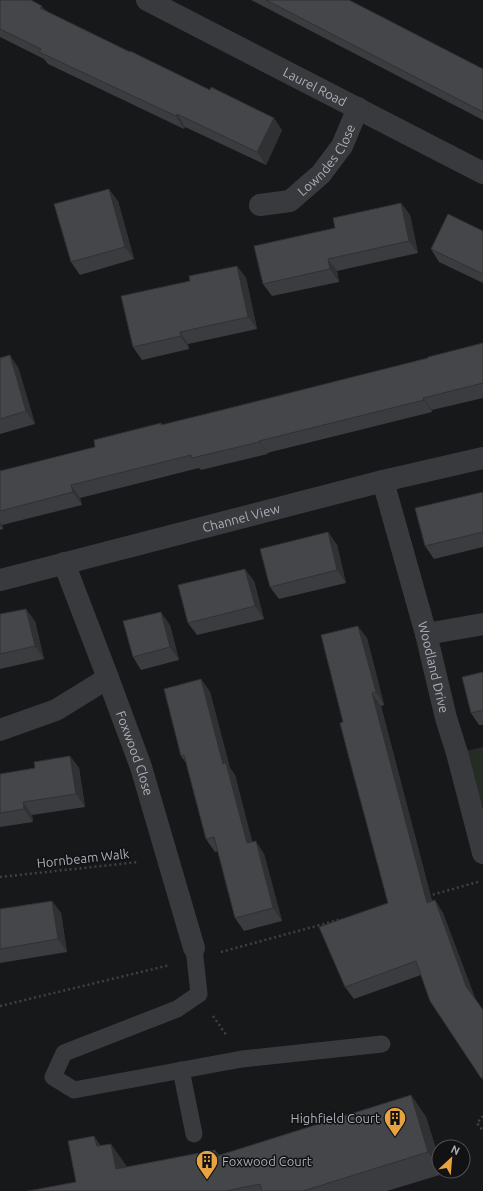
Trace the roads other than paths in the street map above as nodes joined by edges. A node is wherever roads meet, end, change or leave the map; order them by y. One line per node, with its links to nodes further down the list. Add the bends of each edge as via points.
1 (147, 0): 2 (street, Laurel Road)
2 (358, 108): 3 (street, Laurel Road); 4 (street, Lowndes Close, via 342,146 322,174 290,201)
3 (483, 173)
4 (260, 205)
5 (483, 458): 6 (street, Channel View)
6 (383, 481): 7 (street, Channel View); 10 (street, Woodland Drive)
7 (64, 563): 8 (street, Channel View); 11 (street, Foxwood Close)
8 (0, 580)
9 (483, 624): 10 (street)
10 (426, 634): 13 (street, Woodland Drive)
11 (108, 678): 12 (street, via 56,710); 14 (street, Foxwood Close, via 141,767)
12 (0, 730)
13 (483, 853)
14 (194, 954): 16 (lane, via 199,994 177,1009 64,1053 53,1077 74,1090)
15 (382, 1044): 16 (lane, via 242,1059)
16 (182, 1070): 17 (lane)
17 (194, 1134)

